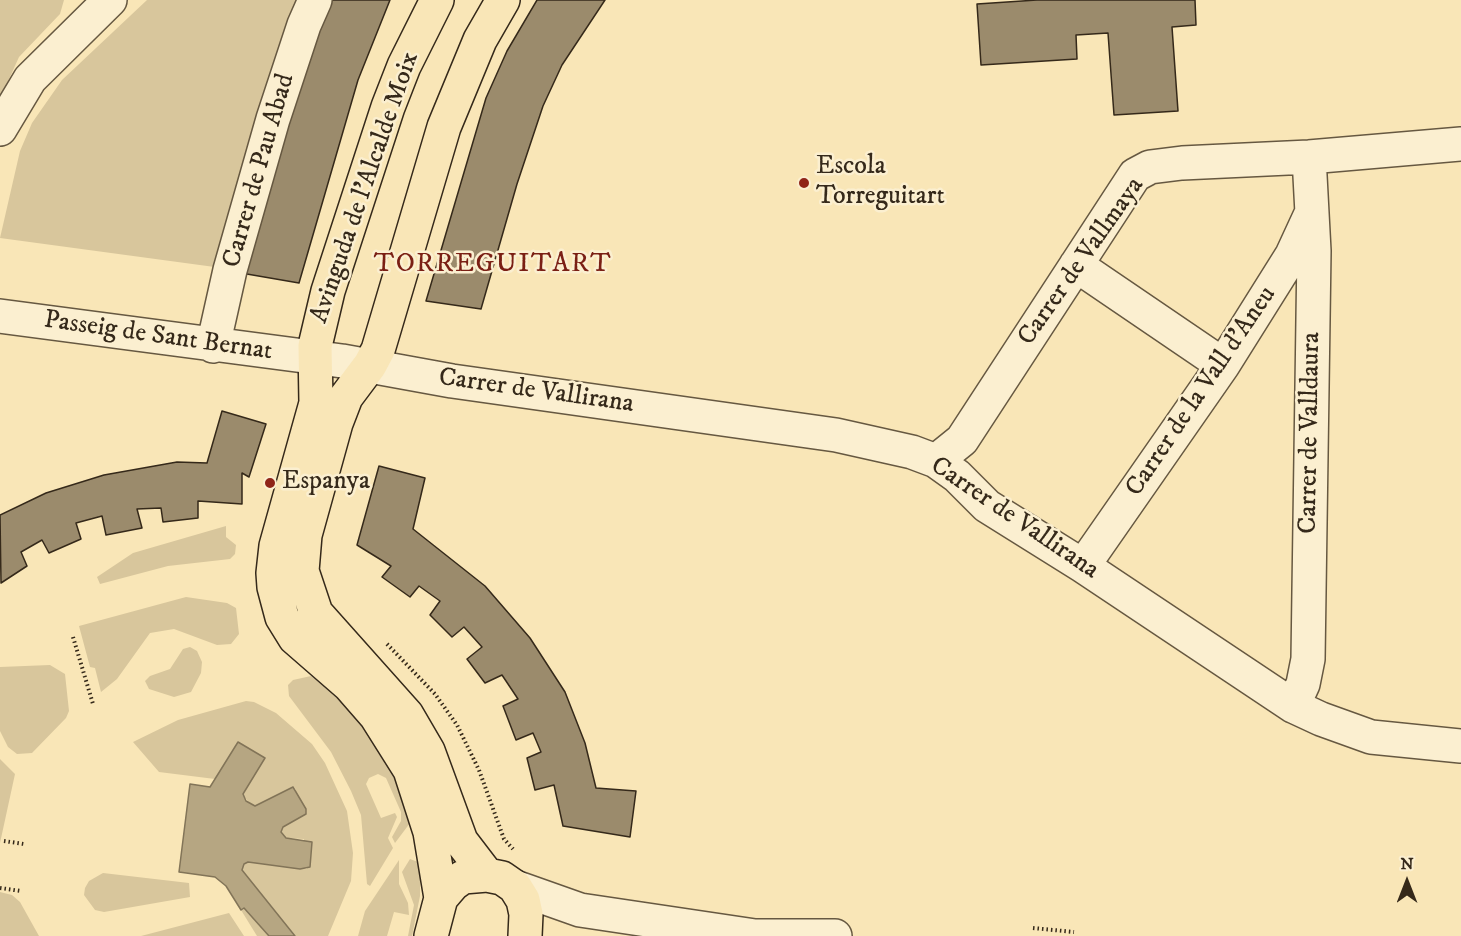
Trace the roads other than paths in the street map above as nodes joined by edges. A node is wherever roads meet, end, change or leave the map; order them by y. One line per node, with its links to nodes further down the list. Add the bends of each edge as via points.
1 (315, 0): 11 (street, Carrer de Pau Abad, via 273,119)
2 (436, 0): 12 (main road, Avinguda de l'Alcalde Moix, via 404,66 365,174 317,333)
3 (503, 0): 13 (main road, via 480,40 444,127 378,350)
4 (103, 2): 5 (street, via 30,79)
5 (0, 129)
6 (1461, 144): 7 (street, Carrer de Vallmaya)
7 (1309, 157): 8 (street, Carrer de Valldaura); 9 (street, Carrer de Vallmaya, via 1150,167 1135,175)
8 (1312, 213): 14 (street, Carrer de la Vall d'Aneu, via 1292,255); 17 (street, Carrer de Valldaura, via 1308,659)
9 (1076, 265): 14 (street); 15 (street, Carrer de Vallmaya, via 962,440)
10 (0, 316): 11 (street, Passeig de Sant Bernat)
11 (213, 346): 12 (street, Passeig de Sant Bernat)
12 (315, 357): 13 (street, Carrer de Vallirana); 20 (main road, Avinguda de l'Alcalde Moix, via 316,403 276,546 274,587 282,617 295,638 376,716 410,770 430,832)
13 (370, 365): 15 (street, Carrer de Vallirana, via 452,381 836,435); 19 (main road, via 346,397 336,423 302,553 302,571 316,613 407,715 428,751 461,841)
14 (1223, 365): 16 (street, Carrer de la Vall d'Aneu)
15 (936, 461): 16 (street, Carrer de Vallirana, via 987,506)
16 (1083, 566): 17 (street, Carrer de Vallirana)
17 (1293, 706): 18 (street, Carrer de Vallirana, via 1371,736)
18 (1461, 746)
19 (501, 881): 20 (main road, via 463,877); 21 (main road, via 523,900); 22 (street, via 580,910)
20 (438, 921)
21 (525, 936)
22 (755, 936): 23 (street)
23 (835, 936)

